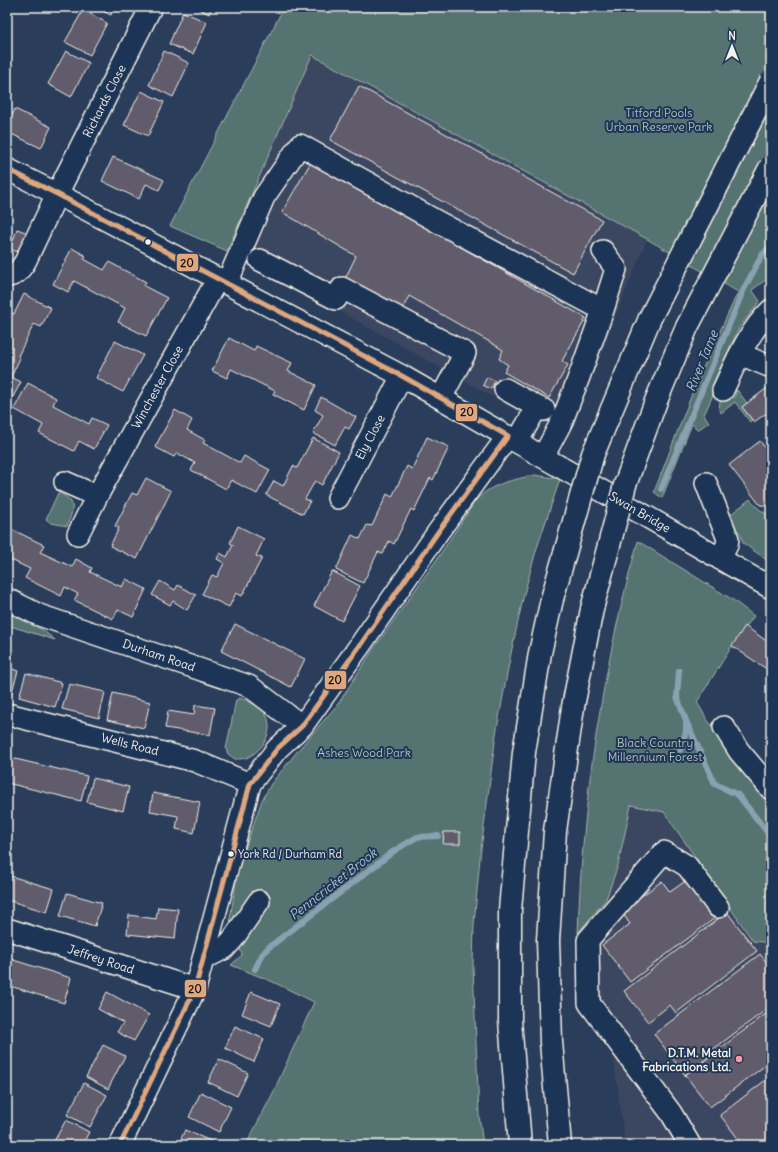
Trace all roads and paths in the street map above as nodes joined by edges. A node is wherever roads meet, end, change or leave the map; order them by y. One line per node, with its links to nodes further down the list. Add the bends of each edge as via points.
1 (151, 7): 5 (street, Richards Close)
2 (771, 82): 39 (highway, bridge, via 650,318 593,454 552,599 540,653 524,752 510,910 510,1020)
3 (771, 166): 40 (highway, bridge, via 686,328 656,401 625,485 592,609 573,707 555,831 548,940 551,1042)
4 (7, 169): 5 (street, Swan Bridge)
5 (57, 194): 8 (street, Richards Close, via 19,272); 9 (street, Swan Bridge)
6 (603, 251): 10 (street, via 616,269)
7 (260, 260): 17 (street, via 336,299 342,288 465,353)
8 (7, 276)
9 (223, 281): 10 (street, Winchester Close, via 264,197 300,145); 14 (street, Swan Bridge); 22 (street, Winchester Close)
10 (603, 310): 19 (street, via 562,420)
11 (771, 310): 12 (street, via 757,325)
12 (740, 354): 13 (street); 16 (street)
13 (771, 367)
14 (402, 376): 17 (street, Swan Bridge); 23 (street, Ely Close)
15 (505, 389): 18 (street, via 540,408)
16 (723, 390)
17 (441, 398): 18 (street, Swan Bridge)
18 (512, 439): 19 (street, Swan Bridge); 29 (street, via 438,532)
19 (543, 457): 25 (street, Swan Bridge)
20 (65, 482): 22 (street)
21 (706, 483): 25 (street, via 728,539)
22 (97, 496): 24 (street, Winchester Close)
23 (338, 498)
24 (78, 534)
25 (720, 559): 26 (street, Swan Bridge)
26 (771, 588)
27 (7, 599): 29 (street, Durham Road, via 39,615 249,686)
28 (7, 714): 31 (street, Wells Road, via 195,761)
29 (302, 726): 31 (street, via 277,749)
30 (724, 727): 32 (street, via 739,751)
31 (250, 784): 36 (street)
32 (771, 789)
33 (259, 901): 36 (street, via 229,944)
34 (718, 907): 41 (street, via 687,866 664,852 588,940 589,1003 671,1113)
35 (7, 929): 37 (street, Jeffrey Road)
36 (203, 959): 37 (street)
37 (195, 989): 38 (street)
38 (120, 1145)
39 (520, 1145)
40 (560, 1145)
41 (690, 1145)

